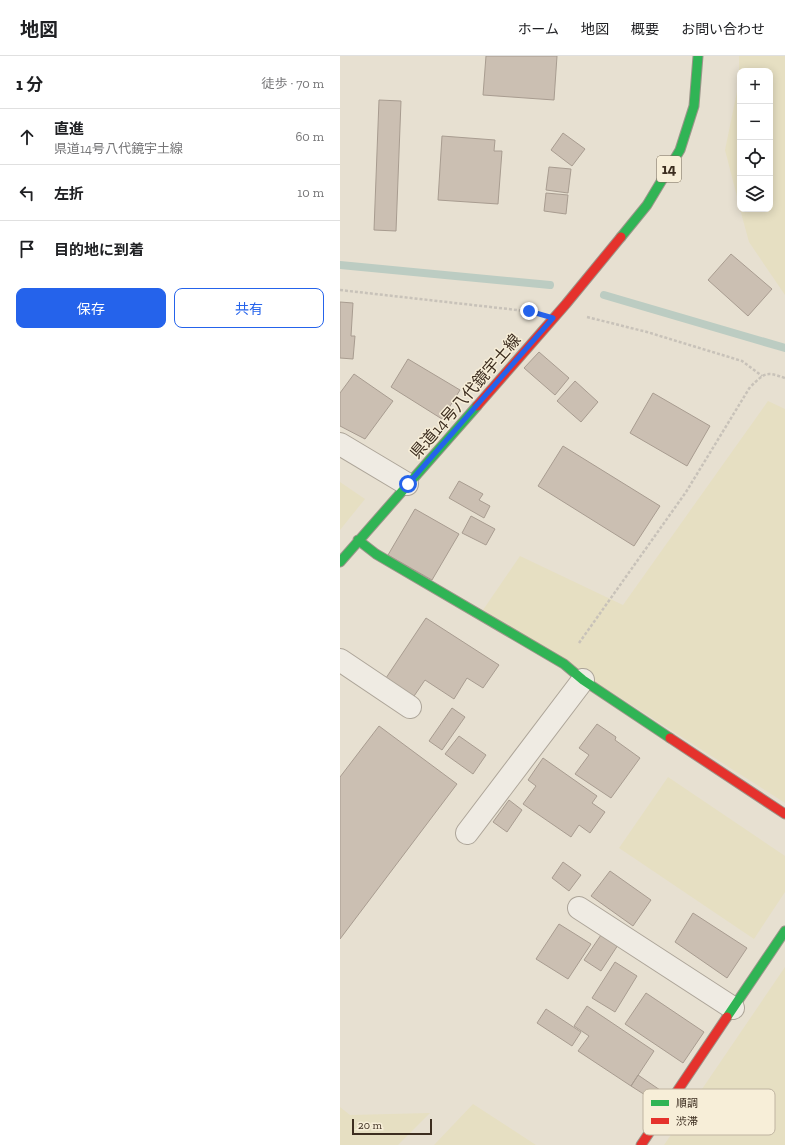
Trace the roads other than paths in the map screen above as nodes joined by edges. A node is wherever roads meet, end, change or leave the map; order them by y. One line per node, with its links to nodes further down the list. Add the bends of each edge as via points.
1 (698, 56): 3 (street, 県道14号八代鏡宇土線 / 14, via 694,106 680,150 647,205 600,264)
2 (340, 444): 3 (street)
3 (408, 484): 4 (street, 県道14号八代鏡宇土線 / 14)
4 (358, 540): 5 (street, 県道14号八代鏡宇土線 / 14); 7 (street, via 376,554 564,664)
5 (340, 562)
6 (340, 660): 8 (street)
7 (583, 680): 9 (street); 10 (street)
8 (410, 707)
9 (785, 814)
10 (467, 833)
11 (579, 908): 13 (street)
12 (785, 931): 13 (street)
13 (733, 1008): 14 (street)
14 (679, 1089)
15 (648, 1135): 16 (street)
16 (641, 1145)

